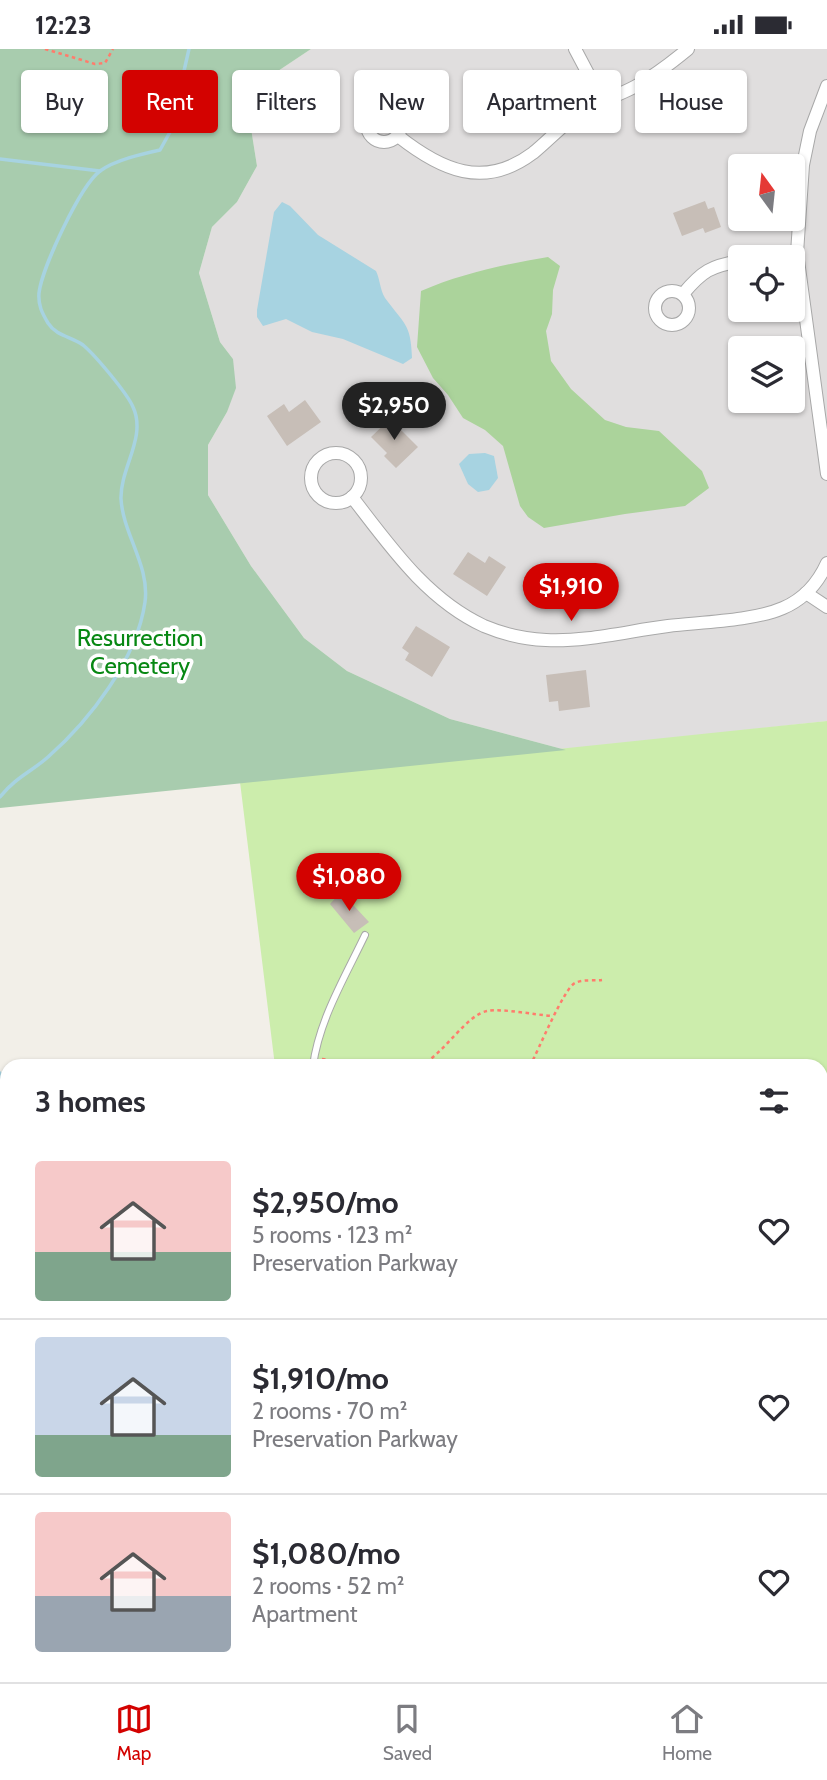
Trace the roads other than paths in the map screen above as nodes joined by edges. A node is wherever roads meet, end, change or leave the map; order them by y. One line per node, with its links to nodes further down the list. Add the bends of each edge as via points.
1 (575, 49): 3 (street)
2 (688, 49): 5 (street)
3 (586, 70)
4 (827, 86): 8 (street, via 803,165)
5 (621, 92)
6 (554, 133): 7 (street, via 534,152 502,170 466,173 432,160)
7 (398, 136)
8 (798, 245)
9 (728, 264): 10 (street, via 712,267)
10 (683, 294)
11 (805, 312): 12 (street)
12 (827, 474)
13 (352, 497): 13 (street, via 338,503 318,495 311,474 318,461 338,453 357,464 361,478); 15 (street, via 423,583 460,613 506,634 571,639 763,614 786,607)
14 (827, 563): 15 (street)
15 (806, 593): 16 (street)
16 (827, 607)
17 (365, 935): 18 (lane, via 327,1016)
18 (314, 1059)

